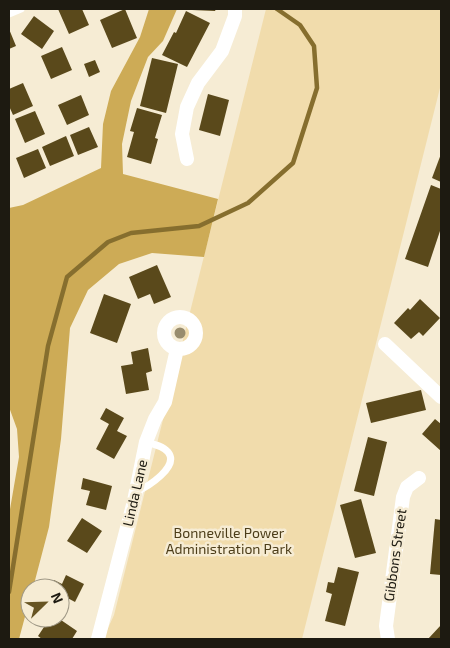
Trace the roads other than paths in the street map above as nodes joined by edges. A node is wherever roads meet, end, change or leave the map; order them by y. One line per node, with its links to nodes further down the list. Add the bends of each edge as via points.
1 (20, 9): 3 (lane)
2 (235, 9): 4 (street, via 222,52 198,83 187,106 182,134)
3 (9, 14)
4 (187, 159)
5 (385, 344): 7 (street)
6 (177, 349): 8 (street, Linda Lane, via 165,402)
7 (441, 397)
8 (146, 442): 10 (street, Linda Lane); 10 (lane, via 168,452 170,463 150,486)
9 (419, 478): 12 (street, Gibbons Street, via 407,487 403,497 386,626)
10 (136, 493): 11 (street, Linda Lane)
11 (98, 639)
12 (388, 639)

